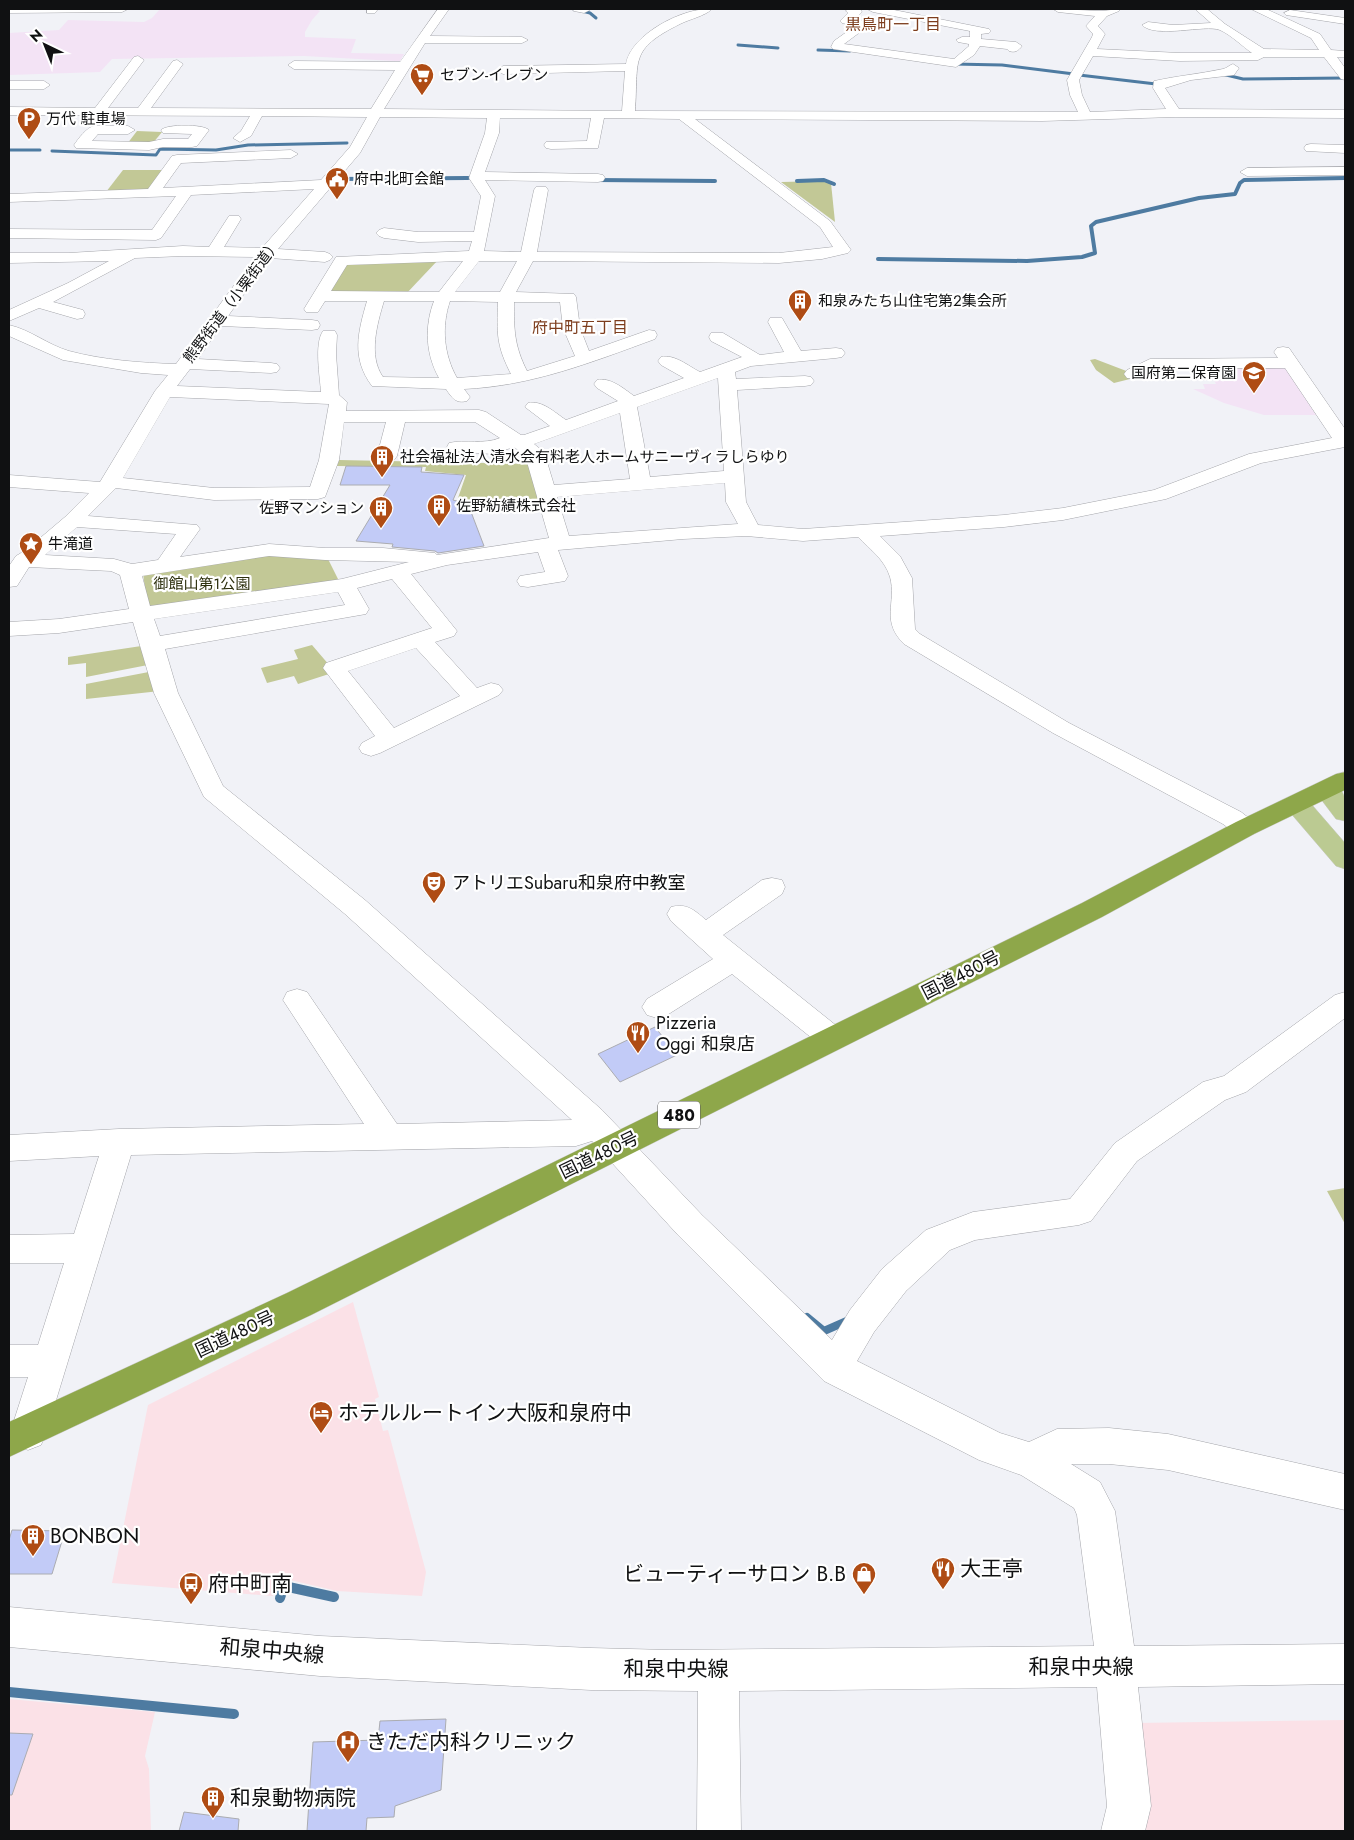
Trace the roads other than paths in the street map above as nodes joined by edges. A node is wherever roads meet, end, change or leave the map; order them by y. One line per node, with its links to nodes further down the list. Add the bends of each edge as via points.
1 (122, 9): 12 (street)
2 (443, 9): 24 (street, 熊野街道（小栗街道）)
3 (706, 9): 18 (street)
4 (855, 9): 39 (street, via 852,11 856,12 846,21 866,24 838,43 837,47)
5 (873, 9): 16 (street)
6 (935, 9): 16 (street)
7 (1058, 9): 13 (street)
8 (1115, 9): 13 (street)
9 (1201, 9): 20 (street)
10 (1257, 9): 23 (street)
11 (1267, 9): 15 (street)
12 (9, 10)
13 (1103, 14): 22 (street, via 1092,26)
14 (652, 21): 18 (street)
15 (1345, 21)
16 (920, 22): 29 (street, via 980,30)
17 (472, 24): 28 (street)
18 (671, 24): 47 (street, via 635,51)
19 (1148, 25): 20 (street, via 1173,28)
20 (1220, 26): 33 (street)
21 (1337, 32): 23 (street)
22 (1098, 37): 27 (street); 32 (street)
23 (1312, 37): 35 (street)
24 (421, 38): 28 (street); 44 (street, 熊野街道（小栗街道）)
25 (516, 38): 28 (street)
26 (950, 38): 29 (street)
27 (1112, 38)
28 (460, 40)
29 (977, 42): 34 (street); 37 (street, via 1016,46)
30 (920, 46): 39 (street)
31 (1215, 46): 41 (street, via 1186,44)
32 (1089, 52): 38 (street); 69 (street, via 1073,80)
33 (1261, 53): 35 (street); 42 (street, via 1258,56)
34 (968, 54): 39 (street, via 956,63); 40 (street)
35 (1328, 54): 36 (street); 51 (street)
36 (1345, 54)
37 (1008, 55)
38 (1140, 55): 41 (street); 50 (street)
39 (907, 56)
40 (987, 56)
41 (1191, 57): 42 (street)
42 (1230, 57): 50 (street, via 1234,69 1230,72 1189,77 1172,83)
43 (177, 64): 53 (street)
44 (402, 66): 48 (street, via 347,64 331,70); 63 (street, 熊野街道（小栗街道）)
45 (136, 67): 59 (street, via 122,88)
46 (586, 67): 47 (street); 49 (street); 54 (street)
47 (632, 67): 66 (street)
48 (300, 69)
49 (503, 70)
50 (1154, 75): 61 (street)
51 (1345, 76)
52 (182, 78): 53 (street)
53 (167, 79): 60 (street, via 152,92)
54 (584, 80)
55 (38, 83): 56 (street)
56 (9, 85)
57 (9, 111): 58 (street)
58 (50, 111): 59 (street); 70 (street)
59 (98, 112): 60 (street)
60 (142, 112): 71 (street)
61 (1175, 112): 68 (street); 69 (street)
62 (258, 113): 63 (street); 71 (street); 74 (street)
63 (375, 114): 64 (street); 82 (street, 熊野街道（小栗街道）, via 355,150)
64 (494, 114): 73 (street); 81 (street)
65 (598, 114): 66 (street); 73 (street); 73 (street, via 594,145)
66 (628, 114): 67 (street)
67 (686, 114): 69 (street); 104 (street, via 684,117 825,224 843,250 779,258)
68 (1345, 114)
69 (1086, 116)
70 (41, 122)
71 (156, 122): 72 (street, via 202,130 192,143 80,145 94,130)
72 (137, 130)
73 (554, 135)
74 (240, 138)
75 (1311, 148): 76 (street)
76 (1339, 155)
77 (234, 156): 83 (street, via 292,152); 84 (street); 88 (street, via 178,159)
78 (592, 170): 81 (street, via 524,175)
79 (1254, 170): 80 (street)
80 (1345, 171)
81 (481, 183): 85 (street); 98 (street, via 488,196)
82 (326, 184): 83 (street); 101 (street, 熊野街道（小栗街道）)
83 (273, 187): 84 (street)
84 (211, 190): 87 (street)
85 (541, 190): 86 (street); 104 (street)
86 (561, 190)
87 (186, 192): 88 (street); 97 (street, via 156,235)
88 (152, 193): 89 (street)
89 (128, 194): 90 (street); 97 (street)
90 (71, 196): 91 (street); 95 (street)
91 (10, 200)
92 (401, 220): 96 (street, via 395,220)
93 (235, 225): 100 (street)
94 (9, 232): 95 (street)
95 (40, 233): 97 (street)
96 (384, 233): 98 (street, via 404,238); 99 (street)
97 (98, 234)
98 (479, 236): 103 (street)
99 (372, 247)
100 (213, 252): 101 (street); 102 (street)
101 (266, 252): 105 (street); 114 (street, 熊野街道（小栗街道）)
102 (132, 254): 106 (street); 110 (street)
103 (474, 256): 104 (street); 108 (street); 111 (street, via 342,260)
104 (528, 256): 109 (street)
105 (325, 257)
106 (9, 258)
107 (377, 296): 108 (street); 111 (street); 132 (street, via 368,326 366,350 371,376 378,382)
108 (444, 297): 109 (street); 132 (street, via 435,327 436,350)
109 (506, 297): 122 (street, via 568,297 574,342); 128 (street, via 505,336)
110 (39, 303): 112 (street); 113 (street)
111 (314, 310): 114 (street, via 294,321)
112 (77, 314)
113 (9, 316)
114 (217, 321): 125 (street, 熊野街道（小栗街道）)
115 (776, 322): 121 (street)
116 (9, 330): 125 (street, via 63,355 142,368)
117 (329, 335): 135 (street)
118 (649, 335): 122 (street)
119 (716, 336): 123 (street)
120 (836, 353): 121 (street)
121 (795, 356): 123 (street)
122 (584, 357): 128 (street)
123 (754, 360): 129 (street)
124 (667, 361): 130 (street)
125 (183, 368): 126 (street); 134 (street, 熊野街道（小栗街道）)
126 (271, 368)
127 (1133, 374): 142 (street, via 1150,364 1287,358)
128 (521, 377): 132 (street)
129 (726, 377): 130 (street); 131 (street); 146 (street)
130 (699, 378): 136 (street)
131 (805, 381)
132 (452, 384): 138 (street)
133 (603, 384): 136 (street, via 627,399)
134 (164, 391): 135 (street); 149 (street, 熊野街道（小栗街道）)
135 (330, 398): 139 (street, via 338,402)
136 (628, 404): 141 (street); 148 (street)
137 (534, 407): 141 (street)
138 (479, 416): 140 (street); 143 (street)
139 (336, 417): 140 (street); 149 (street, via 329,460 318,493 214,494)
140 (397, 417): 145 (street)
141 (564, 427): 143 (street)
142 (1345, 441): 153 (street, via 1256,458 1159,495 1087,510 1004,521)
143 (518, 442): 144 (street, via 506,442 492,448); 150 (street, via 534,452)
144 (456, 447)
145 (387, 456)
146 (734, 476): 148 (street); 152 (street, via 736,502 748,524)
147 (9, 481): 149 (street)
148 (641, 484): 150 (street)
149 (108, 485): 151 (street, 熊野街道（小栗街道）)
150 (545, 492): 154 (street)
151 (72, 521): 156 (street, 熊野街道（小栗街道）); 157 (street, via 190,530 168,558)
152 (746, 530): 153 (street, via 803,535); 154 (street, via 683,532)
153 (863, 531): 169 (street, via 893,560 903,590 904,631 912,639 1061,728 1232,818)
154 (553, 545): 155 (street); 161 (street, via 557,576)
155 (447, 559): 157 (street, via 269,550); 159 (street)
156 (23, 560): 158 (street, via 114,566); 160 (street, 熊野街道（小栗街道）)
157 (167, 566): 158 (street)
158 (130, 571): 163 (street)
159 (399, 572): 162 (street); 165 (street, via 446,631)
160 (9, 581)
161 (528, 581)
162 (345, 585): 163 (street); 166 (street, via 358,609)
163 (141, 614): 164 (street, via 59,626); 166 (street)
164 (9, 629)
165 (421, 640): 165 (street, via 334,668 381,743 483,694)
166 (152, 644): 179 (street, via 166,693 213,791 355,907)
167 (1339, 794): 168 (highway, 国道480号 / 480)
168 (1297, 804): 169 (highway, 国道480号 / 480); 170 (main road)
169 (1245, 828): 178 (highway, 国道480号 / 480, via 1092,910)
170 (1345, 860)
171 (772, 887): 173 (street)
172 (681, 914): 173 (street)
173 (704, 935): 174 (street)
174 (732, 960): 177 (street); 178 (street)
175 (297, 1000): 180 (street)
176 (1345, 1003): 187 (street, via 1235,1084 1214,1091 1126,1152 1079,1211 973,1226 938,1240 894,1280 867,1314)
177 (657, 1007)
178 (833, 1039): 179 (highway, 国道480号 / 480)
179 (608, 1136): 180 (street, via 576,1133); 187 (street, via 690,1225); 188 (highway, 国道480号 / 480, via 299,1304)
180 (388, 1137): 181 (street)
181 (119, 1142): 182 (street); 183 (street)
182 (9, 1148)
183 (85, 1248): 184 (street); 186 (street)
184 (9, 1249)
185 (9, 1361): 186 (street)
186 (50, 1361): 188 (street)
187 (836, 1369): 189 (street, via 992,1448)
188 (18, 1436)
189 (1031, 1460): 190 (street, via 1057,1447 1109,1446 1158,1451); 193 (street, via 1087,1495 1096,1511)
190 (1345, 1492)
191 (9, 1627): 194 (street, 和泉中央線, via 320,1656 591,1670)
192 (1345, 1664): 193 (street, 和泉中央線)
193 (1116, 1666): 194 (street, 和泉中央線); 196 (street, via 1129,1806)
194 (719, 1669): 195 (street)
195 (719, 1831)
196 (1123, 1831)

